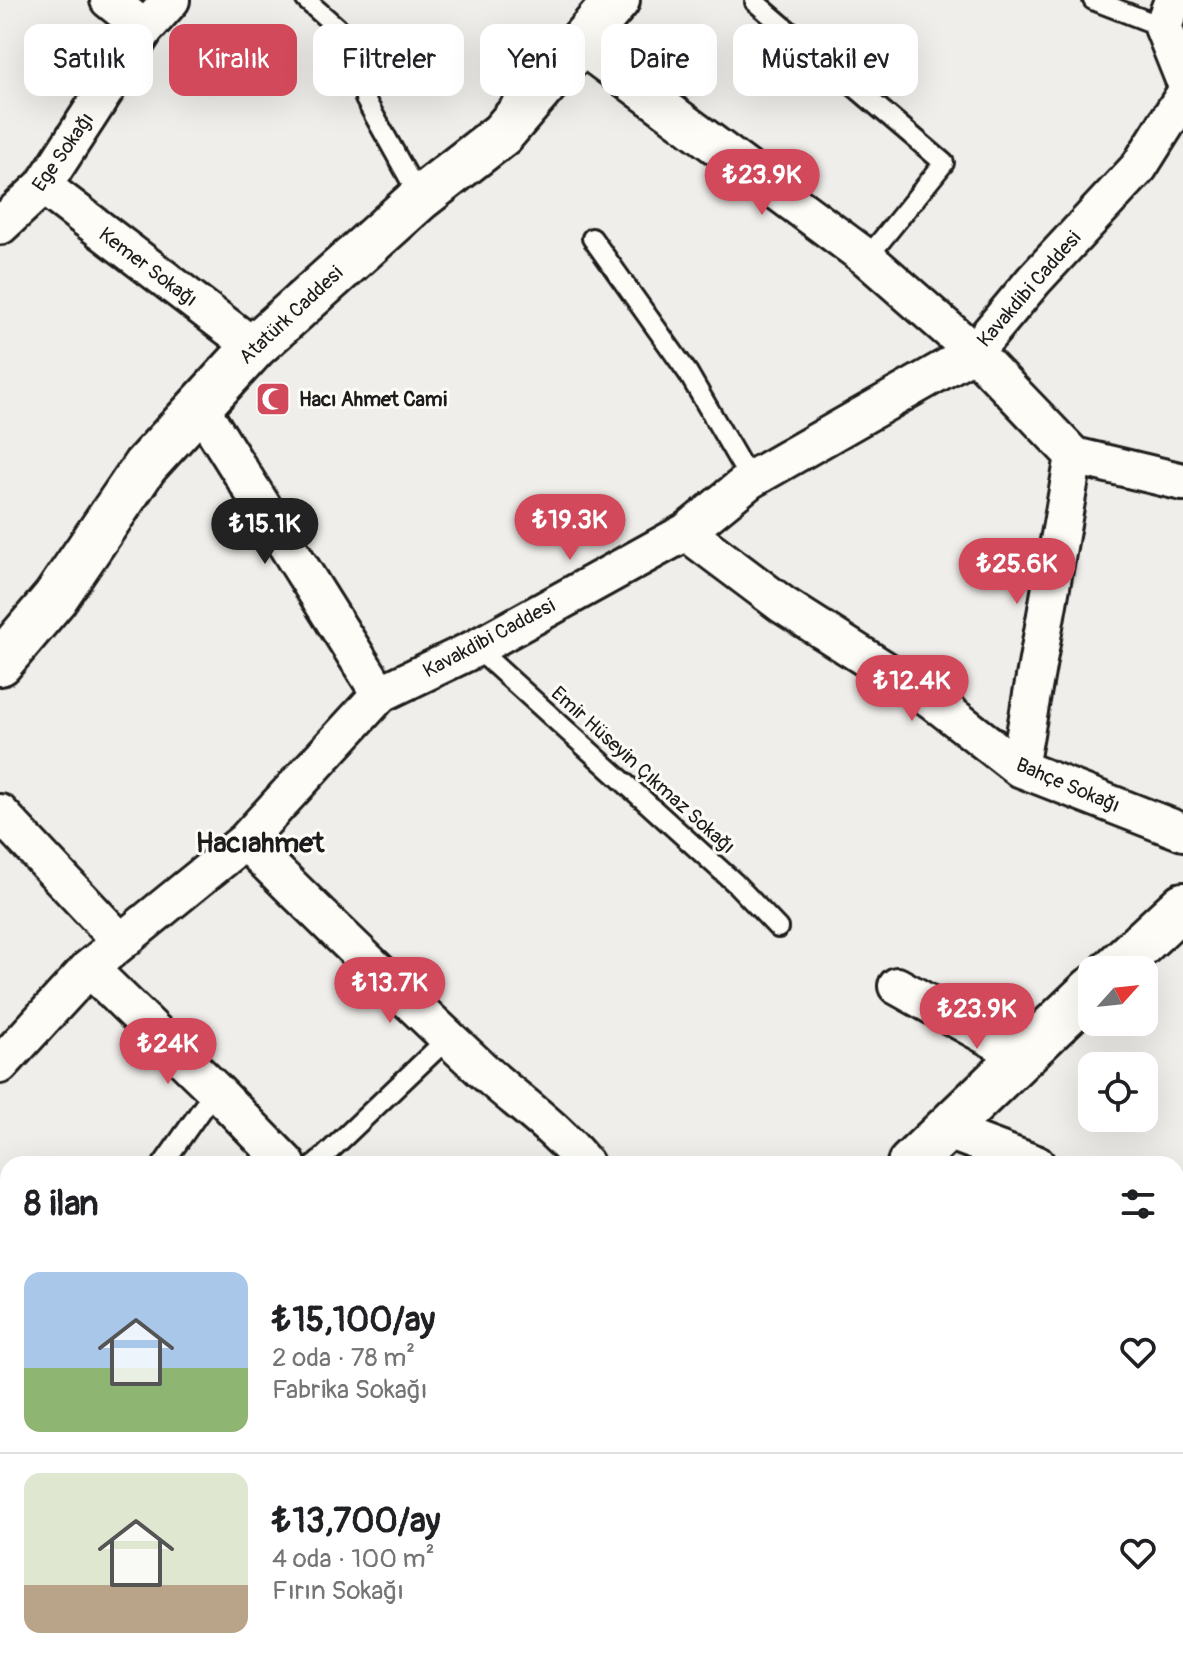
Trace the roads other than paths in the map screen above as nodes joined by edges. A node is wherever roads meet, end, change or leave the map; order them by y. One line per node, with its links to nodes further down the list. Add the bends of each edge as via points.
1 (109, 0): 8 (street)
2 (171, 0): 9 (street, Ege Sokağı)
3 (306, 0): 17 (lane, via 375,61 365,99)
4 (617, 0): 10 (street, Atatürk Caddesi)
5 (1093, 0): 7 (lane)
6 (755, 2): 20 (lane, via 944,163)
7 (1168, 13): 12 (street)
8 (139, 24)
9 (149, 24)
10 (585, 39)
11 (585, 49): 20 (street)
12 (1183, 77)
13 (101, 96): 16 (street, Ege Sokağı)
14 (535, 96): 17 (street, Atatürk Caddesi, via 502,134)
15 (1183, 97): 22 (street, Kavakdibi Caddesi, via 1139,167)
16 (43, 186): 18 (street, Ege Sokağı); 21 (street, Kemer Sokağı)
17 (420, 198): 21 (street, Atatürk Caddesi)
18 (0, 226)
19 (592, 238): 25 (lane, via 688,373)
20 (867, 258): 22 (street)
21 (254, 347): 23 (street, Atatürk Caddesi)
22 (974, 352): 24 (street); 25 (street, Kavakdibi Caddesi)
23 (200, 407): 29 (street, Atatürk Caddesi, via 145,466 55,598); 30 (street)
24 (1074, 456): 26 (street); 31 (street)
25 (750, 480): 27 (street, Kavakdibi Caddesi)
26 (1183, 482)
27 (686, 532): 28 (street, Kavakdibi Caddesi); 31 (street, Bahçe Sokağı, via 783,605 932,700)
28 (476, 648): 30 (street, Kavakdibi Caddesi); 36 (lane, Emir Hüseyin Çıkmaz Sokağı)
29 (0, 663)
30 (380, 694): 34 (street, Kavakdibi Caddesi)
31 (1019, 768): 33 (street, Bahçe Sokağı)
32 (0, 813): 37 (street)
33 (1183, 832)
34 (245, 841): 37 (street, Kavakdibi Caddesi); 42 (street)
35 (1183, 905): 38 (street)
36 (778, 928)
37 (120, 941): 39 (street, Kavakdibi Caddesi)
38 (1128, 956)
39 (89, 968): 44 (street, Kavakdibi Caddesi); 45 (street)
40 (897, 986): 43 (street)
41 (1078, 1002): 43 (street)
42 (448, 1038): 49 (lane); 50 (street)
43 (1021, 1055): 46 (street)
44 (0, 1065)
45 (215, 1090): 47 (lane); 48 (street)
46 (921, 1154): 51 (street)
47 (169, 1156)
48 (279, 1156)
49 (324, 1156)
50 (579, 1156)
51 (944, 1156)

